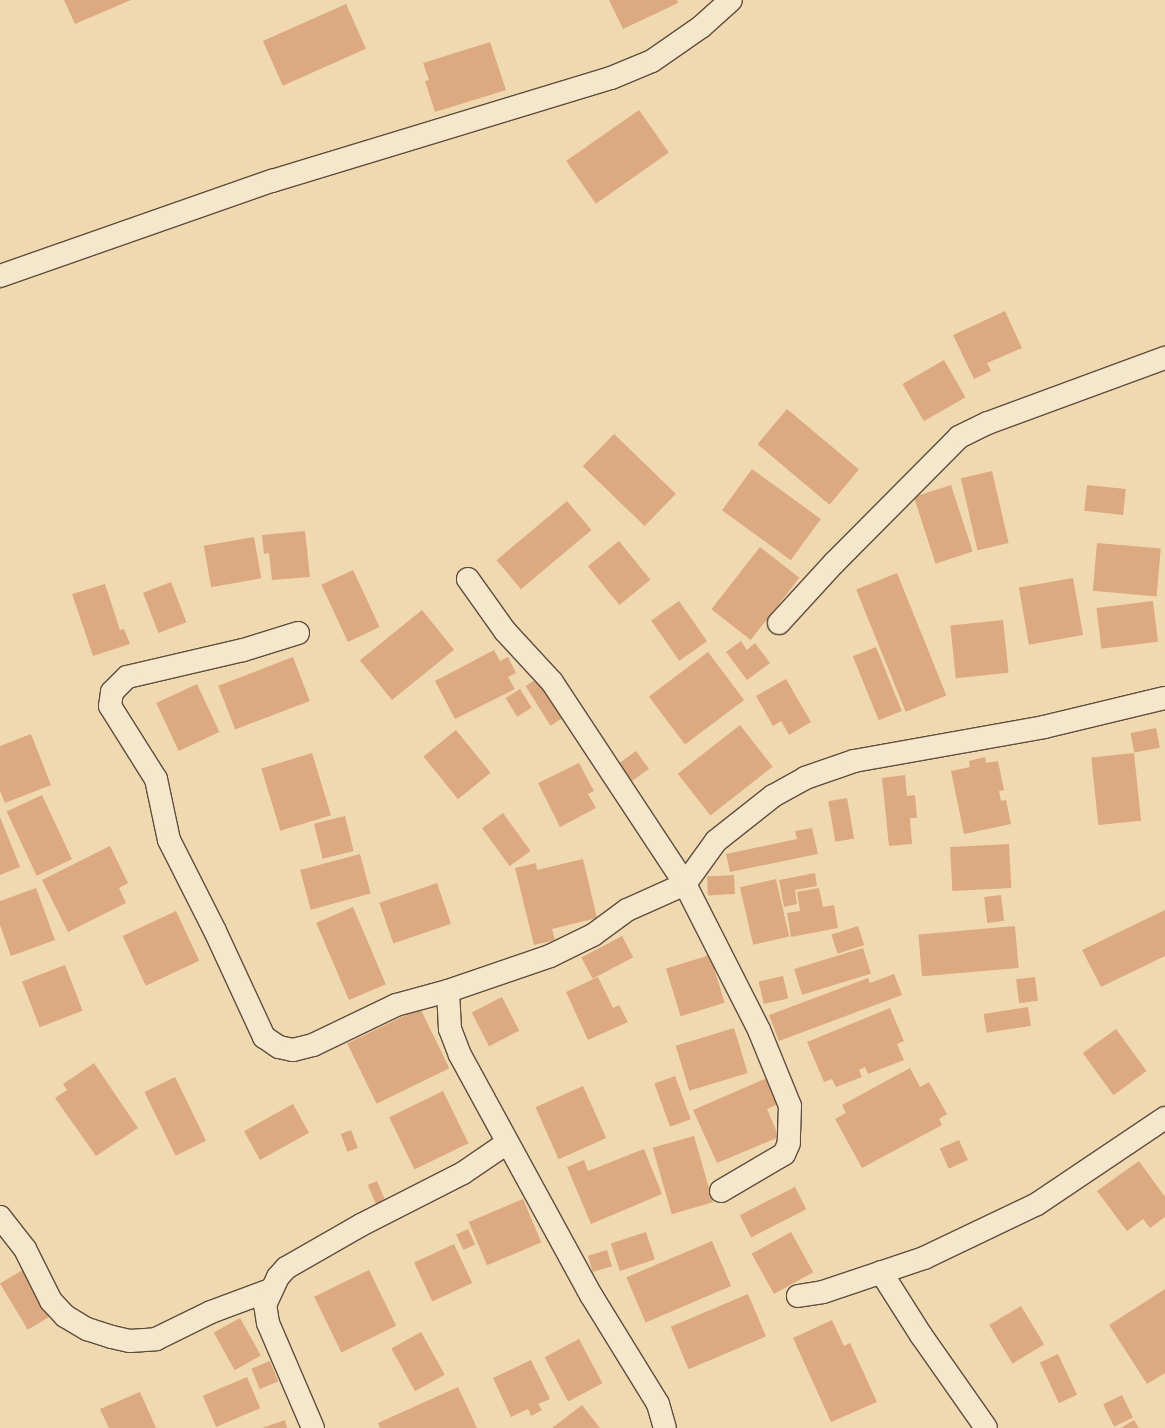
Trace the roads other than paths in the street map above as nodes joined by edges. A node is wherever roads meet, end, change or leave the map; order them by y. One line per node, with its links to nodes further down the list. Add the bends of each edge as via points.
1 (731, 0): 2 (street, via 701,27 652,61 611,78 272,181)
2 (0, 276)
3 (1165, 358): 5 (street, via 988,423 959,437 834,562)
4 (468, 579): 8 (street, via 505,631 552,682)
5 (779, 623)
6 (298, 633): 9 (street, via 243,650 127,677 112,692 110,706 156,779 169,840 216,931 264,1037 279,1048 293,1050 313,1045 396,1005)
7 (1165, 698): 8 (street, via 1044,728 854,761 806,778 773,796 716,841)
8 (685, 884): 9 (street, via 627,910 593,935 550,956); 12 (street, via 759,1030 790,1106 791,1131 784,1154)
9 (448, 991): 11 (street, via 450,1029 460,1055)
10 (1165, 1118): 14 (street, via 1037,1204 924,1258)
11 (507, 1142): 15 (street, via 463,1172 361,1224 286,1268); 18 (street, via 590,1295 658,1404)
12 (721, 1191)
13 (0, 1217): 15 (street, via 25,1249 51,1301 66,1316 87,1329 112,1337 156,1339 211,1312)
14 (882, 1272): 16 (street); 19 (street, via 921,1336)
15 (270, 1290): 17 (street, via 265,1304 268,1323)
16 (798, 1296)
17 (313, 1428)
18 (666, 1428)
19 (986, 1428)

